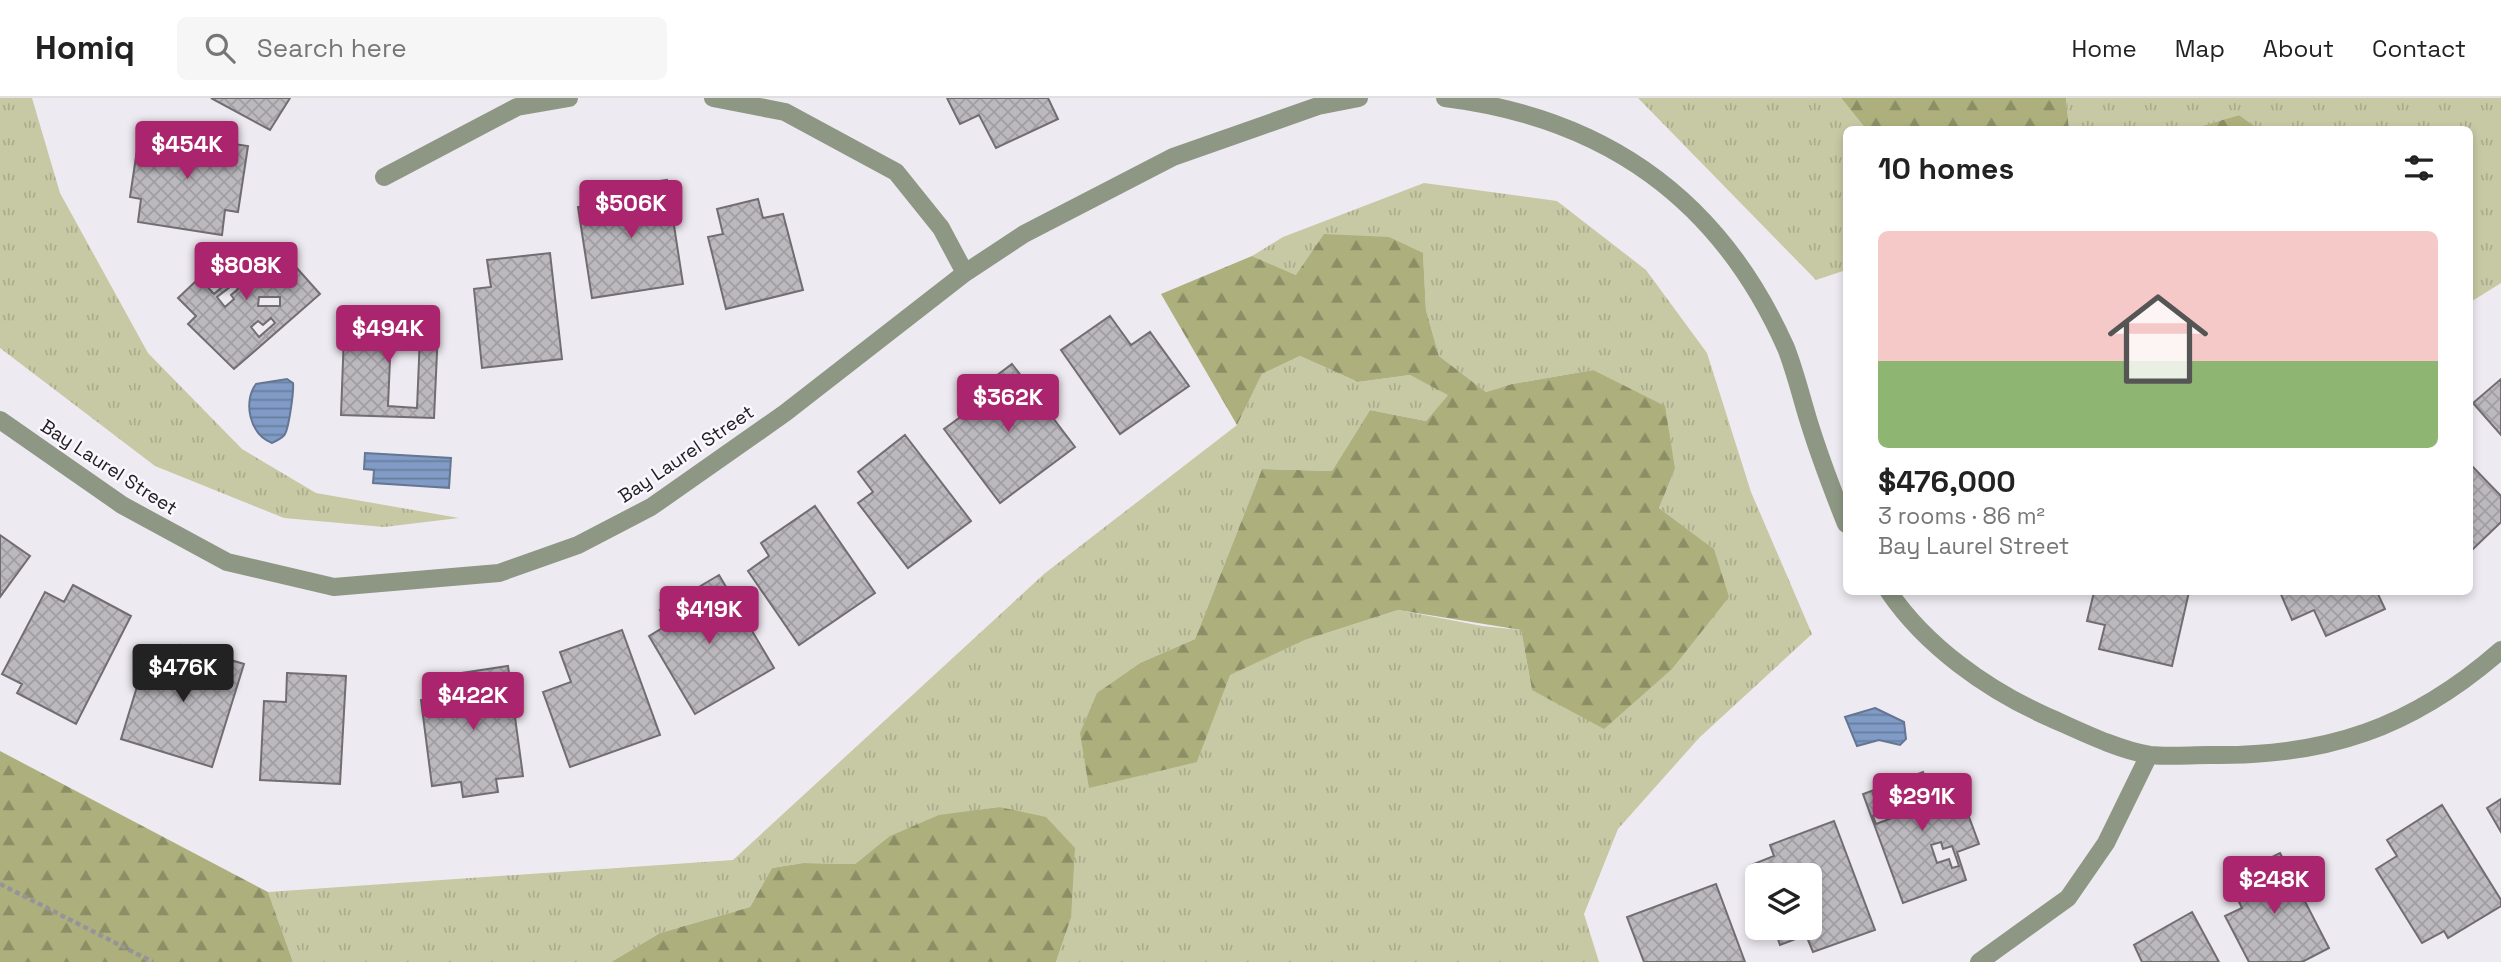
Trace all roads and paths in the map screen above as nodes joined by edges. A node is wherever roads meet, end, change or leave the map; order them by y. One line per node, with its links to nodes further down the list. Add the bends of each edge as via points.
1 (569, 98): 5 (street, via 517,107)
2 (713, 98): 6 (street, via 785,112 896,172 941,228)
3 (1359, 98): 6 (street, Bay Laurel Street, via 1318,106 1173,158 1024,234)
4 (1445, 98): 8 (street, via 1546,118 1604,143 1704,220 1731,249 1786,350)
5 (384, 177)
6 (965, 272): 7 (street, Bay Laurel Street, via 785,413 651,507 578,545 499,573 334,586 227,562 122,505)
7 (0, 421)
8 (1843, 517)
9 (1892, 595): 11 (street, via 1958,663 2010,699)
10 (2501, 650): 11 (street, via 2437,700 2381,729 2263,756)
11 (2149, 755): 14 (street, via 2106,844 2068,898)
12 (0, 884): 13 (path)
13 (153, 962)
14 (1979, 962)

